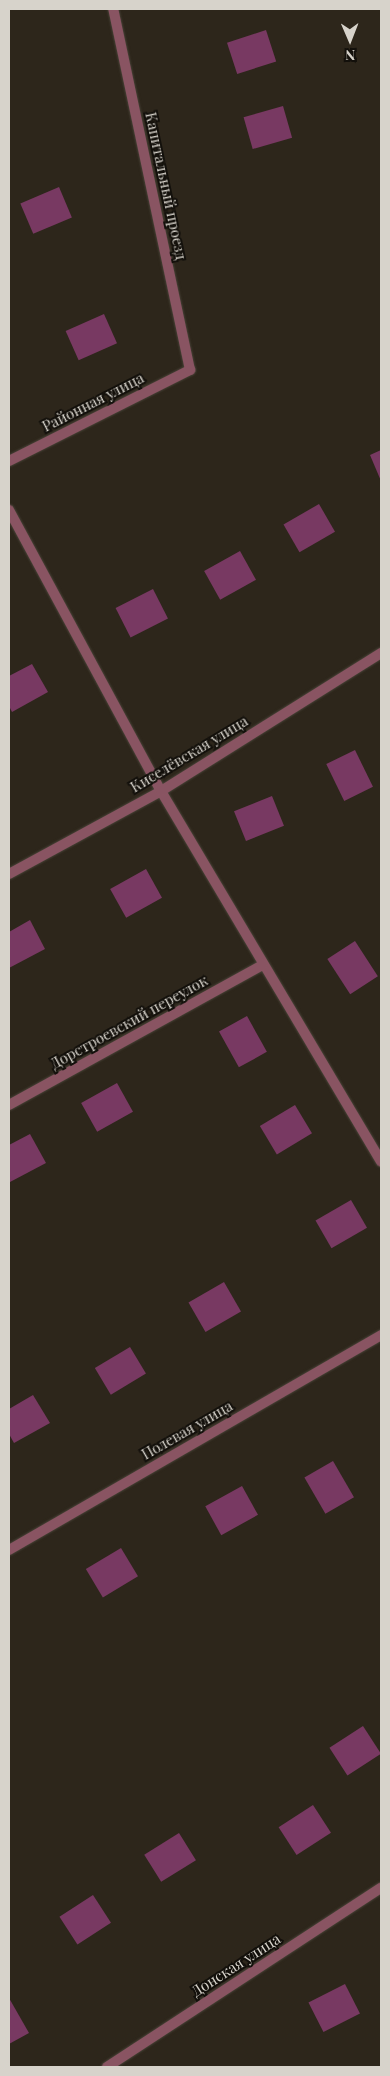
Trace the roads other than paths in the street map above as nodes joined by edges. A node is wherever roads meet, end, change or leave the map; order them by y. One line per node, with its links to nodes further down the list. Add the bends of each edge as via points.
1 (114, 9): 2 (street, Капитальный проезд)
2 (190, 370): 3 (street, Районная улица)
3 (9, 461)
4 (9, 510): 6 (street)
5 (381, 653): 6 (street, Киселёвская улица)
6 (161, 790): 7 (street, Киселёвская улица); 8 (street)
7 (9, 874)
8 (263, 965): 9 (street, Дорстроевский переулок); 10 (street)
9 (9, 1105)
10 (381, 1162)
11 (381, 1335): 12 (street, Полевая улица)
12 (9, 1550)
13 (381, 1888): 14 (street, Донская улица)
14 (108, 2067)

